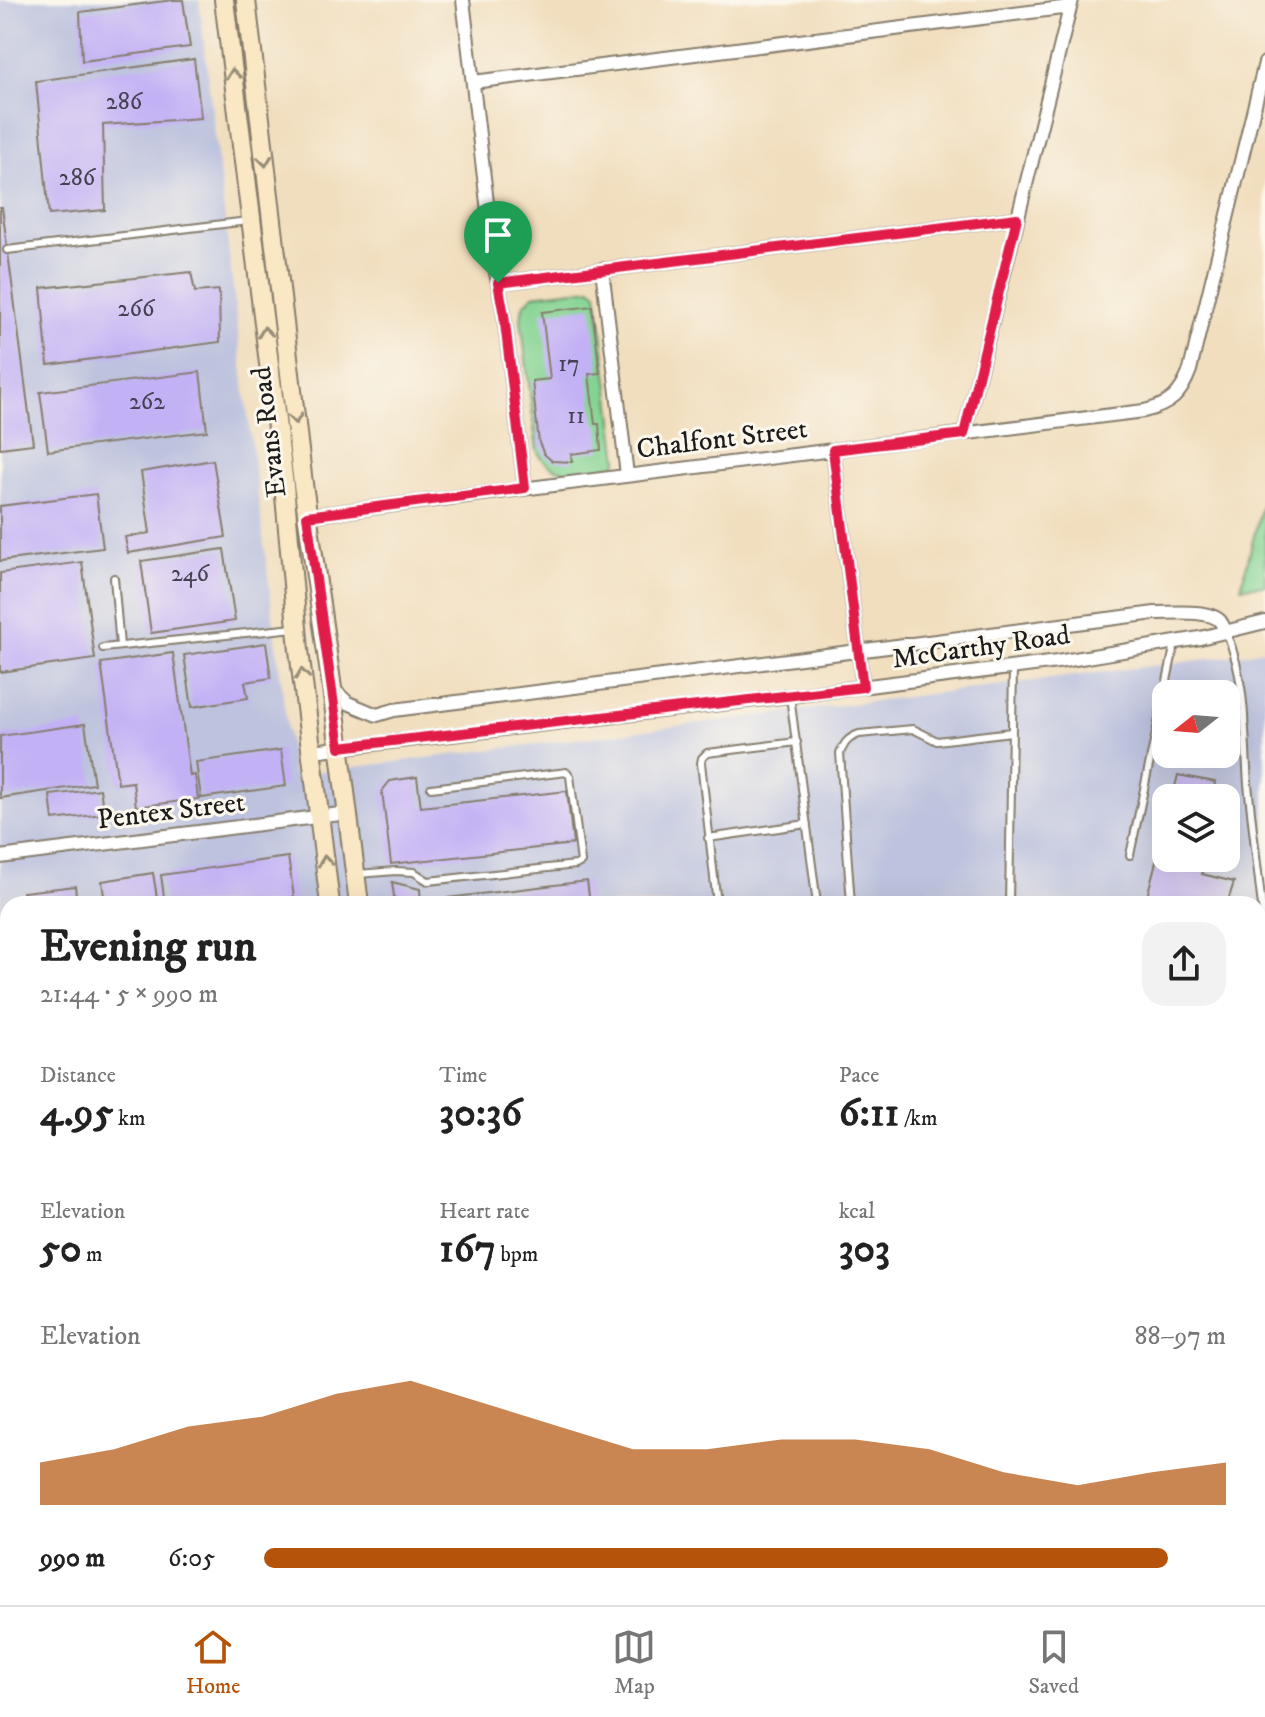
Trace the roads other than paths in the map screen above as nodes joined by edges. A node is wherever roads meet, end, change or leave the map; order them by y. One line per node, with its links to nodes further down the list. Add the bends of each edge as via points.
1 (224, 0): 8 (main road, Evans Road, one-way to 1)
2 (246, 0): 16 (main road, Evans Road, one-way to 16)
3 (463, 0): 6 (street)
4 (1071, 3): 6 (street); 7 (street)
5 (1265, 63): 12 (street, Chalfont Street, via 1190,370 1177,396 1144,411)
6 (473, 82): 11 (street)
7 (1017, 218): 10 (street); 12 (street)
8 (251, 221): 9 (lane); 19 (main road, Evans Road, one-way to 8)
9 (7, 250)
10 (602, 269): 11 (street); 14 (street)
11 (498, 283): 15 (street)
12 (964, 434): 13 (street, Chalfont Street)
13 (833, 450): 14 (street, Chalfont Street); 24 (street)
14 (627, 475): 15 (street, Chalfont Street)
15 (525, 488): 16 (street, Chalfont Street)
16 (307, 516): 27 (main road, Evans Road)
17 (114, 578): 22 (lane)
18 (1265, 622): 20 (street, McCarthy Road)
19 (297, 628): 22 (lane); 32 (main road, Evans Road, one-way to 19)
20 (1227, 633): 21 (street, McCarthy Road); 24 (street, McCarthy Road, via 1220,621 1203,613 1155,613); 47 (lane, via 1243,691)
21 (1175, 643): 25 (street, McCarthy Road); 38 (lane)
22 (120, 646): 23 (lane)
23 (103, 648)
24 (858, 651): 26 (street); 27 (street, McCarthy Road, via 377,715 348,703)
25 (1013, 667): 26 (street, McCarthy Road); 29 (lane)
26 (863, 687): 28 (street, McCarthy Road)
27 (332, 688): 31 (main road, Evans Road)
28 (790, 696): 30 (lane); 31 (street, McCarthy Road)
29 (1011, 732): 45 (lane, via 937,741 913,729 859,734 844,743 840,753); 46 (lane)
30 (797, 742): 36 (lane); 37 (lane, via 707,753 702,758)
31 (340, 747): 32 (street, McCarthy Road); 34 (main road, Evans Road)
32 (312, 751): 35 (main road, Evans Road)
33 (431, 788): 40 (lane, via 567,772 581,862 432,881 414,872)
34 (348, 813): 35 (street, Pentex Street); 40 (main road, Evans Road)
35 (319, 817): 39 (street, Pentex Street); 41 (main road, Evans Road, one-way to 35)
36 (807, 824): 37 (lane); 44 (lane)
37 (708, 838): 43 (lane)
38 (1130, 855)
39 (0, 857)
40 (355, 874): 42 (main road, Evans Road)
41 (329, 896)
42 (358, 896)
43 (716, 896)
44 (816, 896)
45 (850, 896)
46 (1009, 896)
47 (1261, 896)

